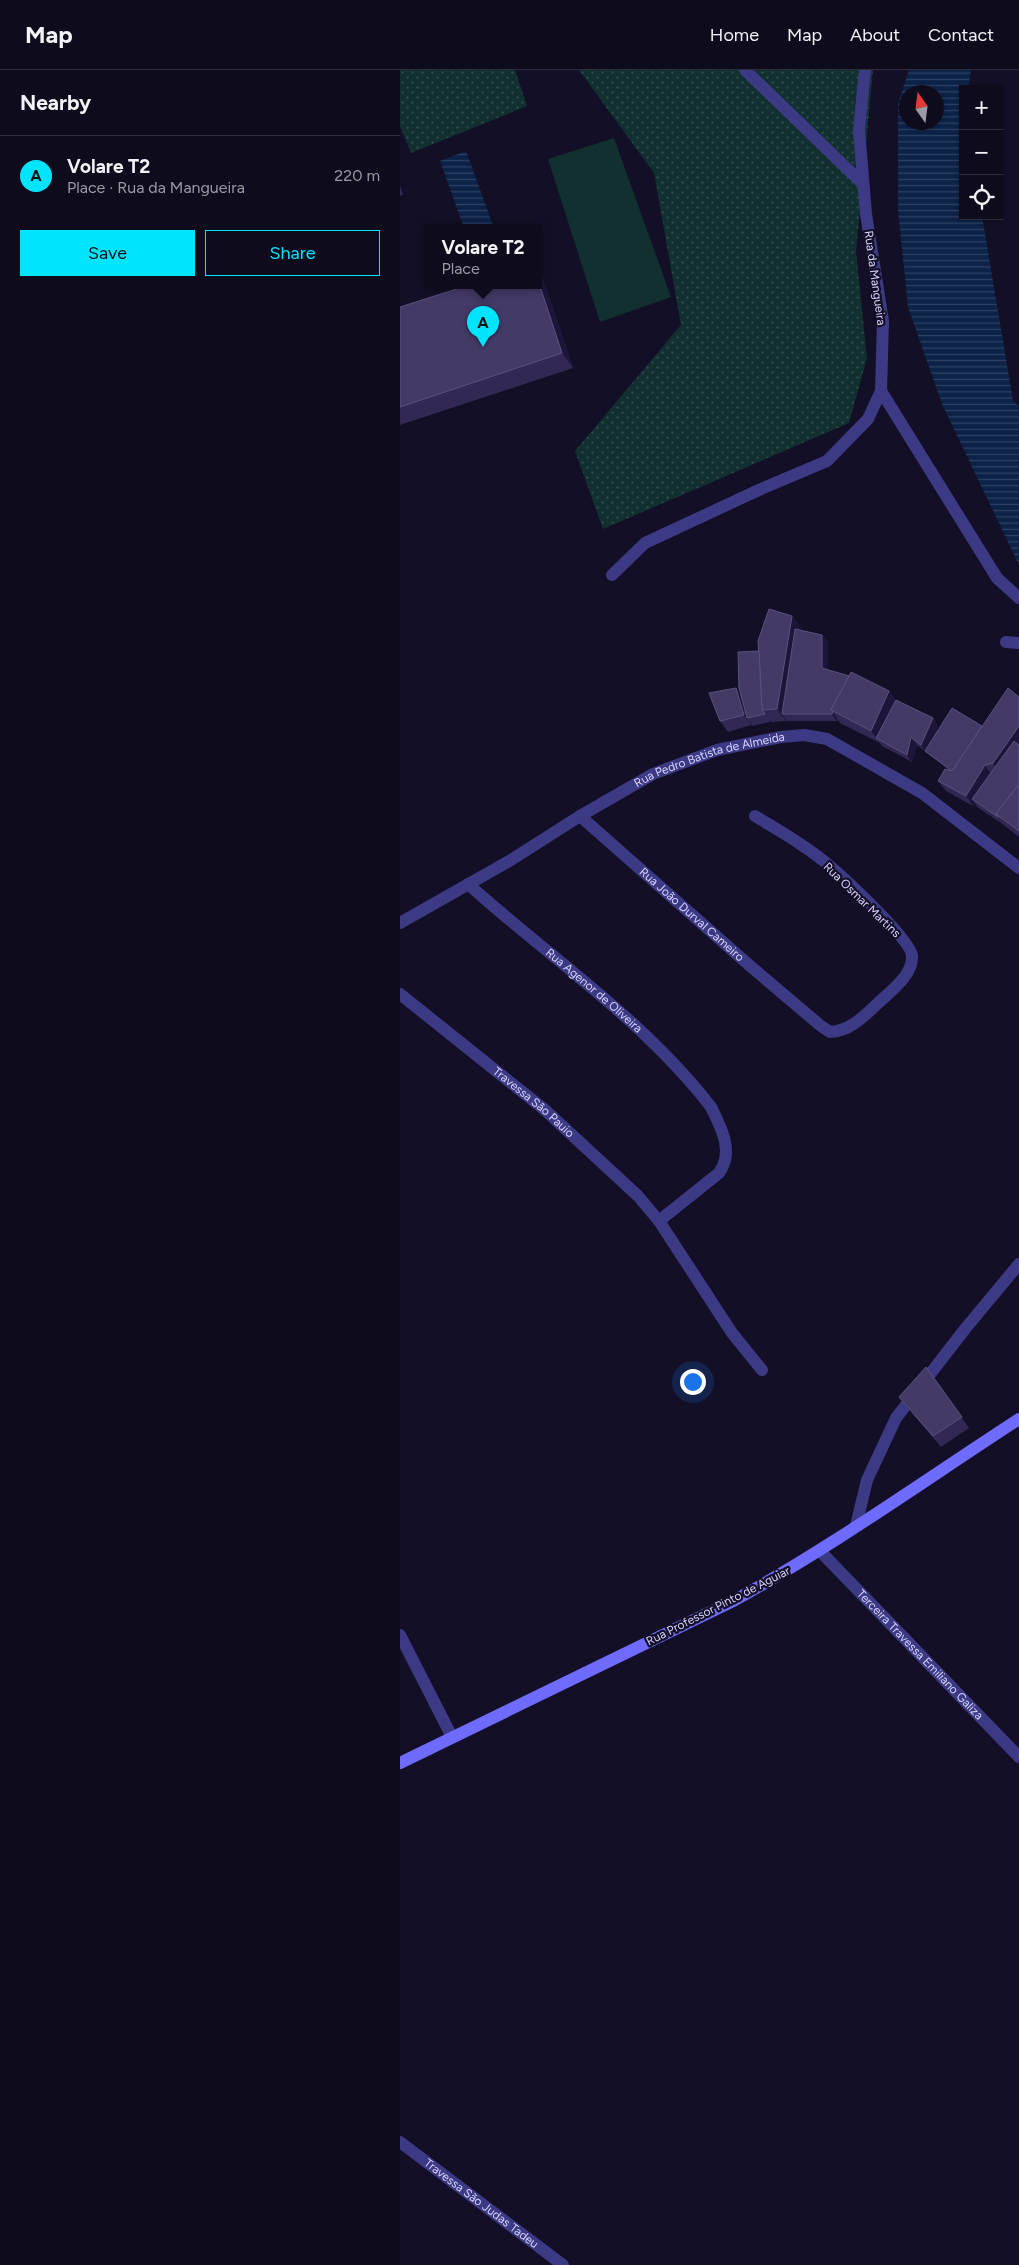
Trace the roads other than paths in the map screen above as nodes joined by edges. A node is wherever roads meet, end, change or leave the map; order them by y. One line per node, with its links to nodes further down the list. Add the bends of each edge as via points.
1 (745, 70): 3 (street)
2 (865, 70): 3 (street, Rua da Mangueira, via 859,130)
3 (864, 184): 4 (street, Rua da Mangueira, via 883,321)
4 (881, 391): 5 (street, Rua da Mangueira, via 868,419 827,461 645,542); 6 (street, via 997,578)
5 (612, 575)
6 (1019, 598)
7 (580, 816): 9 (street, Rua Pedro Batista de Almeida, via 652,774 717,750 780,736 804,735 827,739 922,793); 10 (street, Rua Pedro Batista de Almeida); 13 (street, Rua João Durval Cameiro)
8 (755, 816): 13 (street, Rua Osmar Martins, via 830,866 892,927 912,954 910,969 903,978 850,1027 830,1032)
9 (1019, 868)
10 (468, 884): 11 (street, Rua Pedro Batista de Almeida); 14 (street, Rua Agenor de Oliveira, via 511,923 622,1012 690,1080 718,1120 728,1152 725,1164)
11 (400, 923)
12 (400, 994): 14 (street, Travessa São Pauio, via 545,1110 616,1175)
13 (805, 1011)
14 (659, 1221): 16 (street, via 723,1319)
15 (1019, 1264): 18 (street, via 896,1418 867,1480)
16 (762, 1370)
17 (1019, 1419): 18 (street, Rua Professor Pinto de Aguiar)
18 (856, 1526): 19 (street, Rua Professor Pinto de Aguiar)
19 (820, 1551): 21 (street, Rua Professor Pinto de Aguiar, via 735,1600); 22 (street, Terceira Travessa Emiliano Galiza)
20 (400, 1636): 21 (street)
21 (452, 1737): 23 (street, Rua Professor Pinto de Aguiar)
22 (1019, 1757)
23 (400, 1762)
24 (400, 2142): 25 (street, Travessa São Judas Tadeu)
25 (563, 2265)

